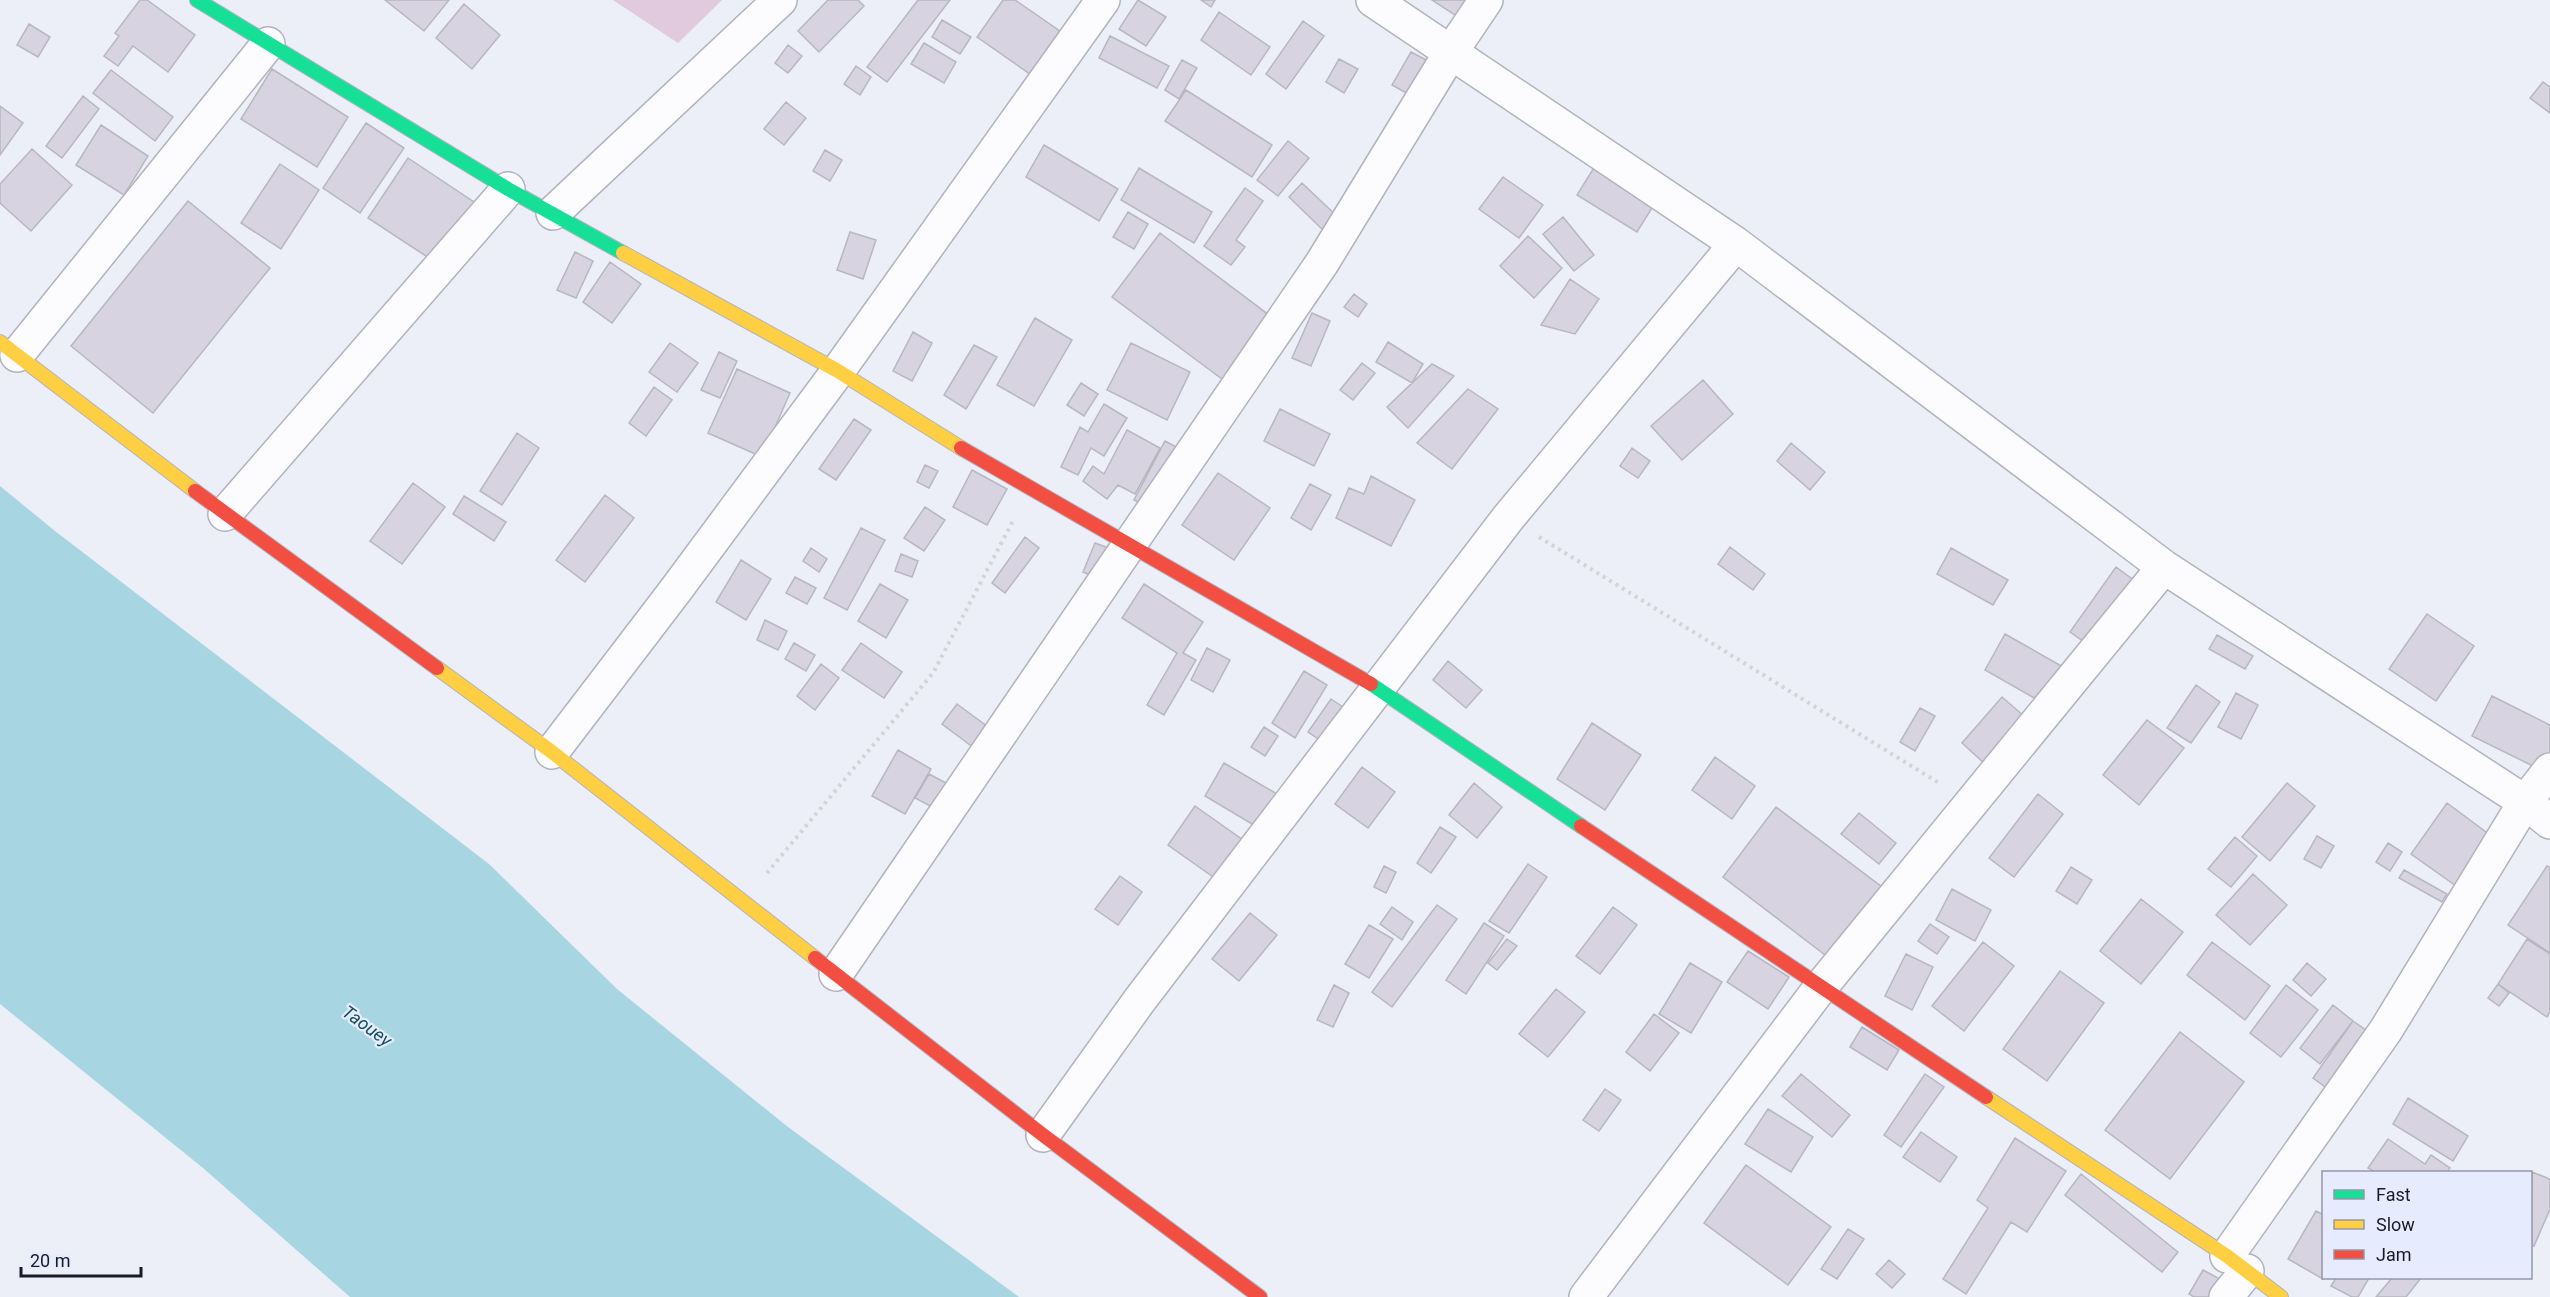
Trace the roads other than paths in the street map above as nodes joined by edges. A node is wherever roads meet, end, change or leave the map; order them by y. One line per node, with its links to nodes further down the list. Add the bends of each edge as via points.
1 (197, 0): 6 (street)
2 (780, 0): 9 (street)
3 (1103, 0): 12 (street)
4 (1373, 0): 7 (street)
5 (1486, 0): 7 (street)
6 (268, 44): 8 (street); 11 (street)
7 (1451, 52): 10 (street); 14 (street, via 1322,263)
8 (508, 189): 9 (street); 13 (street)
9 (553, 213): 12 (street)
10 (1736, 244): 15 (street); 16 (street, via 1508,518)
11 (9, 348): 13 (street)
12 (838, 372): 14 (street); 17 (street)
13 (225, 514): 17 (street)
14 (1131, 545): 16 (street); 21 (street)
15 (2164, 567): 19 (street); 22 (street)
16 (1377, 688): 22 (street); 23 (street, via 1139,1001)
17 (552, 752): 21 (street)
18 (2550, 770): 19 (street)
19 (2525, 802): 20 (street); 24 (street)
20 (2550, 822)
21 (836, 974): 23 (street)
22 (1820, 988): 24 (street); 26 (street)
23 (1043, 1135): 25 (street)
24 (2237, 1264): 27 (street); 28 (street)
25 (1260, 1297)
26 (1586, 1297)
27 (2226, 1297)
28 (2281, 1297)

